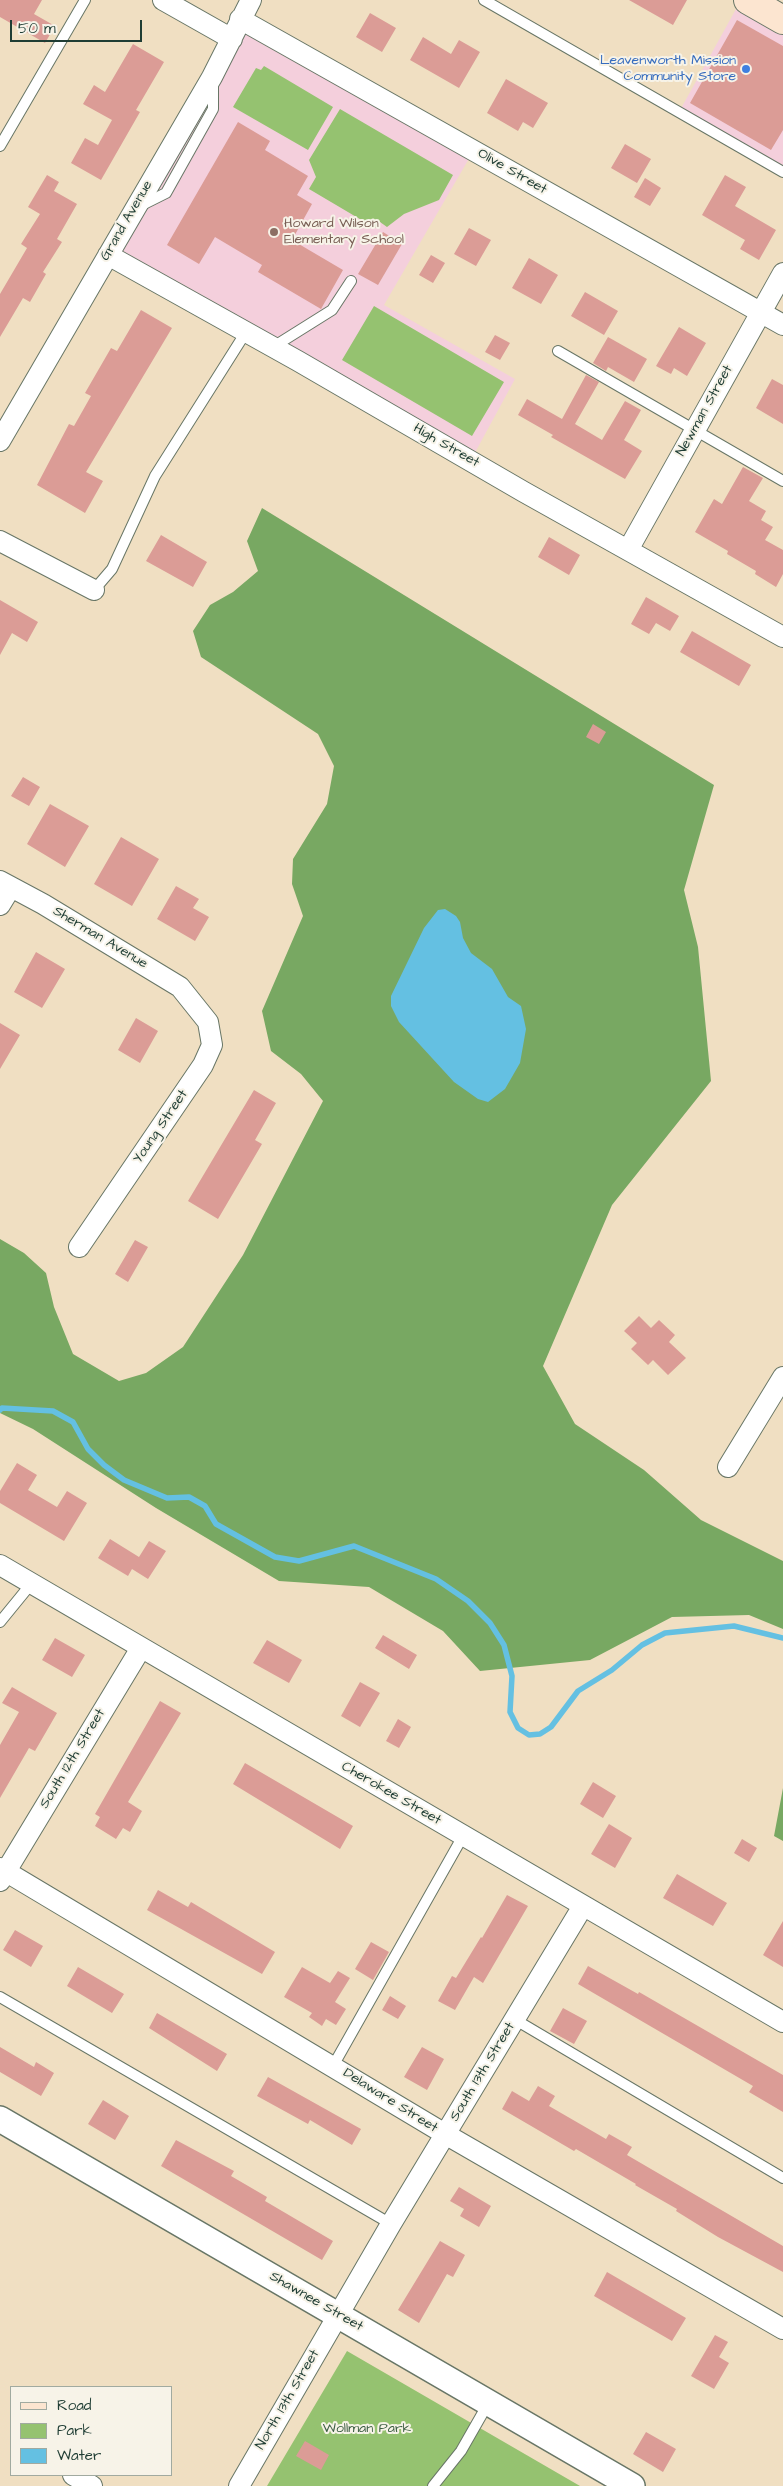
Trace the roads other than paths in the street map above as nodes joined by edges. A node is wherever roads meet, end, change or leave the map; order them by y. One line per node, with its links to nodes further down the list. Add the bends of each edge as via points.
1 (85, 0): 9 (lane)
2 (163, 0): 8 (street)
3 (251, 0): 6 (street, Grand Avenue)
4 (484, 0): 10 (lane)
5 (748, 0): 7 (main road)
6 (240, 19): 8 (street, Grand Avenue); 14 (street, Olive Street)
7 (783, 20)
8 (232, 39): 11 (street, Grand Avenue)
9 (0, 146)
10 (783, 172)
11 (108, 255): 16 (street, High Street); 20 (street, Grand Avenue)
12 (783, 273): 14 (street, Newman Street)
13 (351, 281): 17 (lane, via 332,310)
14 (760, 312): 15 (street, Olive Street); 19 (street, Newman Street)
15 (783, 325)
16 (246, 332): 17 (street, High Street); 24 (lane, via 155,476 112,568)
17 (272, 347): 23 (street, High Street)
18 (558, 351): 19 (lane)
19 (694, 430): 21 (lane); 23 (street, Newman Street)
20 (3, 431)
21 (783, 481)
22 (0, 541): 24 (street)
23 (628, 550): 25 (street, High Street)
24 (94, 590)
25 (783, 637)
26 (5, 884): 27 (street); 28 (street, Sherman Avenue, via 180,987)
27 (0, 905)
28 (193, 1003): 29 (street, Young Street, via 208,1022 212,1045 203,1065)
29 (79, 1247)
30 (783, 1377): 31 (street)
31 (728, 1467)
32 (0, 1565): 33 (street, Cherokee Street)
33 (31, 1584): 34 (lane); 35 (street, Cherokee Street)
34 (0, 1622)
35 (141, 1648): 36 (street, Cherokee Street); 37 (street, South 12th Street)
36 (463, 1836): 38 (street, Cherokee Street); 42 (lane)
37 (2, 1873): 42 (street, Delaware Street)
38 (583, 1906): 40 (street, South 13th Street); 41 (street, Cherokee Street)
39 (0, 1997): 46 (lane)
40 (514, 2020): 44 (street, South 13th Street); 45 (lane)
41 (783, 2022)
42 (332, 2066): 44 (street, Delaware Street)
43 (0, 2119): 47 (street, Shawnee Street)
44 (445, 2134): 46 (street, South 13th Street); 48 (street, Delaware Street)
45 (783, 2178)
46 (391, 2224): 47 (street, South 13th Street)
47 (338, 2315): 49 (street, Shawnee Street); 52 (street, North 13th Street)
48 (783, 2330)
49 (489, 2402): 53 (lane, via 461,2451); 54 (street, Shawnee Street)
50 (74, 2476): 51 (street)
51 (92, 2486)
52 (238, 2486)
53 (433, 2486)
54 (632, 2486)

